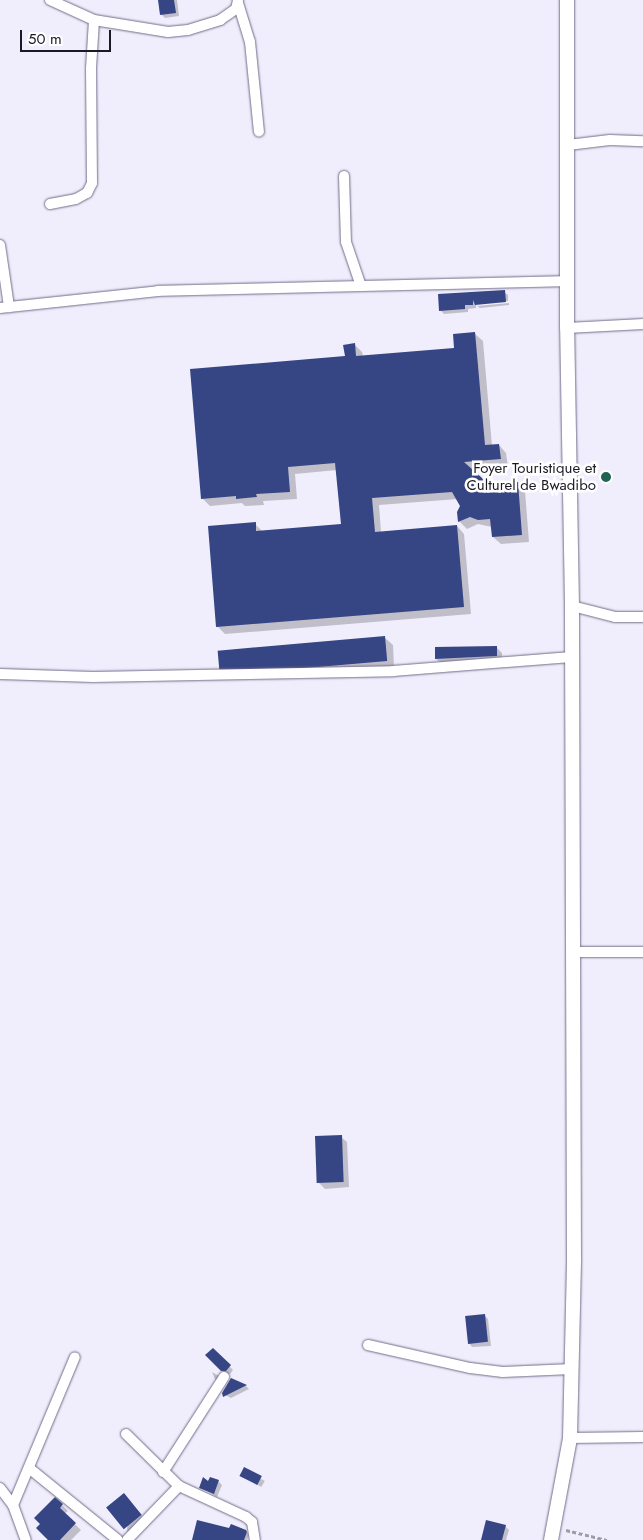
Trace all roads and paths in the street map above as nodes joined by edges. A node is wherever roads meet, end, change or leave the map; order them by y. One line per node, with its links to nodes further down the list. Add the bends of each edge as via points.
1 (50, 0): 4 (street)
2 (570, 0): 7 (main road)
3 (238, 2): 4 (street, via 230,14 220,20 188,30 168,32); 5 (street, via 250,42)
4 (94, 20): 9 (street, via 92,183 87,193 76,199)
5 (259, 132)
6 (643, 141): 7 (street, via 610,140)
7 (568, 145): 11 (main road)
8 (344, 176): 12 (street, via 346,242)
9 (50, 204)
10 (0, 245): 13 (street)
11 (567, 281): 12 (street); 15 (main road)
12 (361, 286): 13 (street, via 158,292)
13 (5, 307)
14 (643, 324): 15 (street)
15 (567, 328): 16 (main road)
16 (572, 606): 17 (street, via 615,617); 18 (main road)
17 (643, 618)
18 (571, 657): 19 (street, via 393,671 93,677); 20 (main road)
19 (0, 674)
20 (572, 952): 21 (street); 24 (main road)
21 (643, 952)
22 (368, 1345): 24 (street, via 495,1371)
23 (75, 1357): 29 (street)
24 (572, 1369): 28 (main road)
25 (224, 1377): 30 (street)
26 (126, 1434): 30 (street)
27 (643, 1437): 28 (street)
28 (570, 1438): 34 (main road)
29 (30, 1468): 33 (street); 36 (street)
30 (163, 1472): 31 (street)
31 (179, 1486): 37 (street); 38 (street, via 246,1517 252,1522)
32 (0, 1488): 33 (street)
33 (13, 1505): 35 (street)
34 (553, 1533): 39 (path)
35 (26, 1540)
36 (118, 1540)
37 (128, 1540)
38 (255, 1540)
39 (607, 1540)

